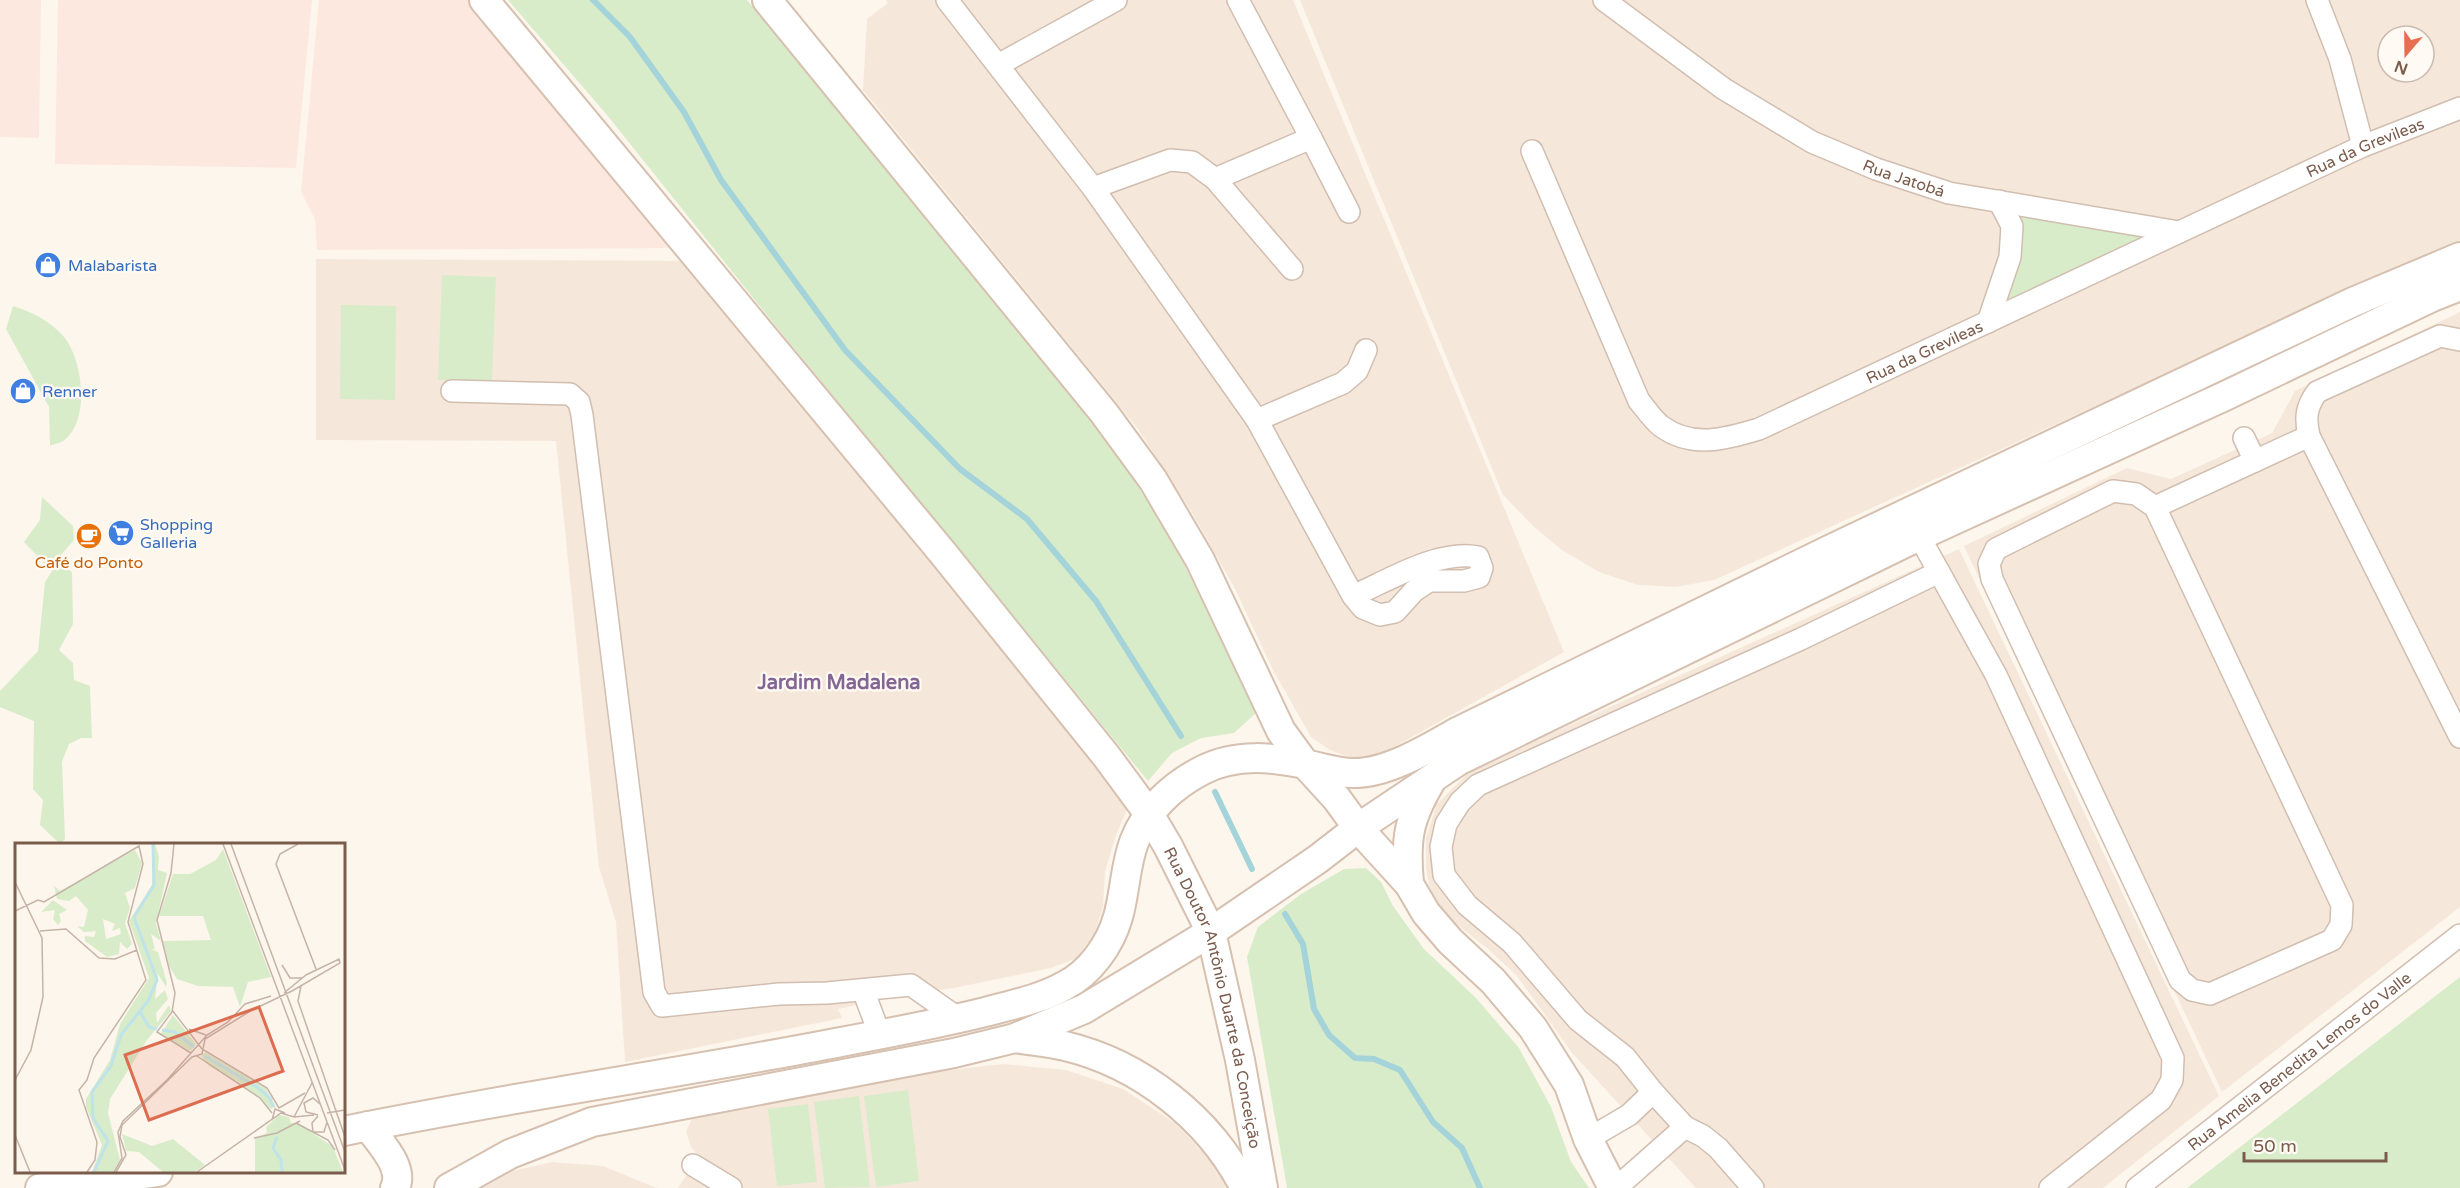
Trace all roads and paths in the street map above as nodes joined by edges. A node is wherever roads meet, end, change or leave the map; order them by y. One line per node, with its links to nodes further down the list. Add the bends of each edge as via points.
1 (484, 0): 38 (main road, Rua Doutor Antônio Duarte da Conceição, via 934,543)
2 (767, 0): 36 (main road, via 1104,413 1153,480 1200,560 1281,731)
3 (947, 0): 10 (street)
4 (1116, 0): 10 (street)
5 (1238, 0): 12 (street)
6 (1604, 0): 9 (street, Rua Jatobá)
7 (1629, 0): 9 (street)
8 (2317, 0): 13 (street, via 2340,59)
9 (1659, 42): 17 (street, Rua Jatobá, via 1724,89 1812,142 1949,193)
10 (998, 65): 16 (street)
11 (2460, 108): 13 (street, Rua da Grevileas)
12 (1311, 138): 15 (street); 18 (street)
13 (2363, 146): 19 (street, Rua da Grevileas)
14 (1532, 151): 23 (street, Rua da Grevileas, via 1639,401 1661,426 1691,439 1721,440 1759,429)
15 (1215, 179): 16 (street, via 1191,162 1170,160); 21 (street)
16 (1093, 188): 27 (street)
17 (2000, 201): 19 (street, Rua Jatobá); 23 (street, via 2012,226 2010,257)
18 (1349, 212)
19 (2179, 232): 23 (street, Rua da Grevileas)
20 (2460, 257): 36 (main road, via 2353,302 1839,545 1384,768 1355,774)
21 (1292, 269)
22 (2460, 286): 32 (main road)
23 (1988, 322)
24 (2460, 340): 28 (street, via 2440,336 2317,392 2308,404 2305,421)
25 (1366, 350): 27 (street, via 1357,371 1343,383)
26 (452, 391): 43 (street, via 570,394 579,402 654,992 662,1006)
27 (1257, 420): 34 (street)
28 (2309, 436): 30 (street); 35 (street)
29 (2244, 438): 30 (street)
30 (2255, 461): 31 (street)
31 (2155, 507): 31 (street, via 2342,905 2341,925 2332,940 2210,994 2192,990 2180,980 1992,579 1989,564 1996,549 2113,491 2136,494)
32 (1919, 536): 33 (street); 37 (main road, via 1458,761)
33 (1940, 572): 47 (street, via 1478,785 1460,802 1446,824 1441,847 1444,875 1467,905 1512,943 1578,1020 1625,1057); 61 (street, via 1996,675 2173,1058 2172,1080 2161,1100)
34 (1353, 596): 34 (street, via 1437,559 1462,554 1478,557 1482,568 1479,577 1429,581 1395,612 1380,615 1363,608)
35 (2460, 737)
36 (1305, 764): 38 (main road, via 1241,758 1208,768 1181,782); 39 (main road)
37 (1433, 778): 39 (main road); 40 (main road, via 1410,824 1406,853)
38 (1149, 814): 41 (main road, Rua Doutor Antônio Duarte da Conceição); 44 (main road, via 1131,853 1118,919 1087,970 1064,987)
39 (1358, 828): 40 (main road); 41 (main road)
40 (1409, 884): 50 (main road, via 1449,941 1493,981 1533,1028 1569,1085)
41 (1211, 932): 46 (main road, via 1084,1009); 58 (main road, Rua Doutor Antônio Duarte da Conceição)
42 (2460, 935): 62 (street, Rua Amelia Benedita Lemos do Valle)
43 (863, 990): 44 (street, via 911,985); 45 (street)
44 (958, 1018): 45 (main road)
45 (880, 1035): 49 (main road)
46 (1015, 1038): 55 (main road, via 592,1122 510,1154); 57 (main road, via 1065,1046 1128,1070 1187,1110 1234,1166)
47 (1653, 1092): 48 (street); 50 (street, via 1629,1114)
48 (1685, 1127): 59 (street); 60 (street, via 1718,1148)
49 (356, 1129): 54 (main road, via 396,1168)
50 (1588, 1139): 59 (main road)
51 (693, 1165): 56 (street)
52 (151, 1173): 53 (main road)
53 (40, 1188)
54 (395, 1188)
55 (449, 1188)
56 (731, 1188)
57 (1245, 1188)
58 (1263, 1188)
59 (1615, 1188)
60 (1754, 1188)
61 (2050, 1188)
62 (2137, 1188)

